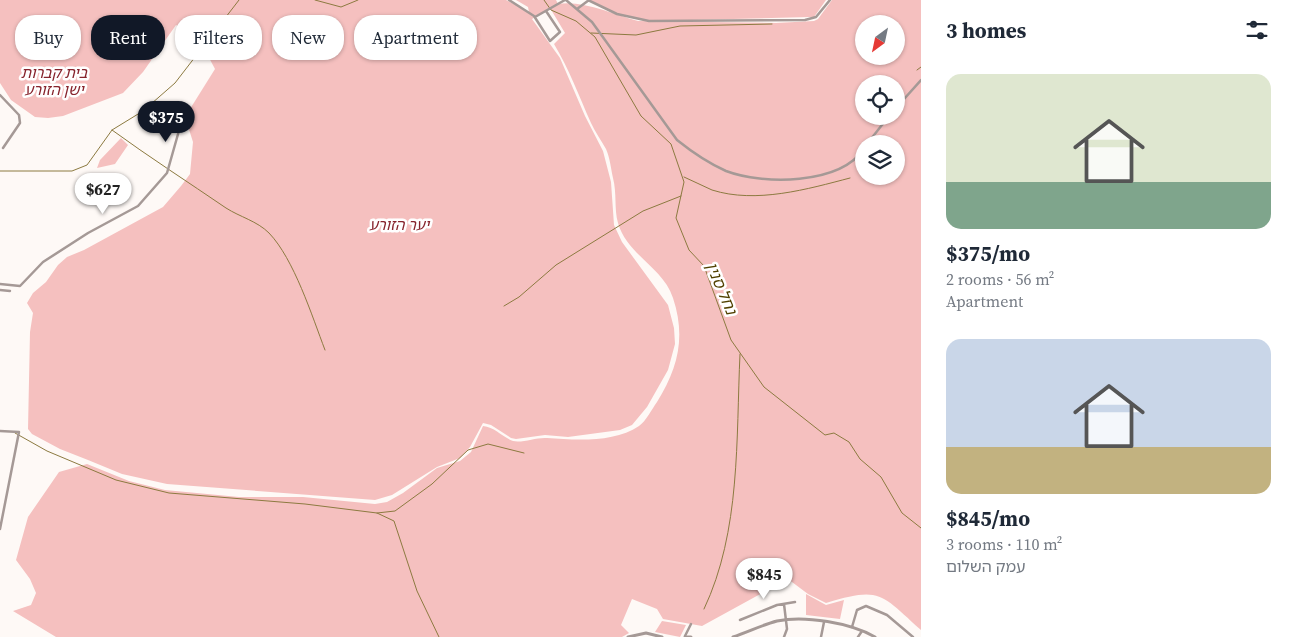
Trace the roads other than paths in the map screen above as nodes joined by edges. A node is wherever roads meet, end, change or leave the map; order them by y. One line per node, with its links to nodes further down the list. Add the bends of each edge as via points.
1 (509, 0): 7 (street)
2 (566, 0): 5 (street); 6 (street)
3 (588, 0): 4 (street, via 617,14 649,21 805,20 816,18); 5 (street)
4 (830, 0)
5 (577, 9): 15 (street, via 600,33 677,140 695,155 727,171 758,178 813,178)
6 (546, 11): 7 (street); 7 (street, via 560,32 550,41)
7 (535, 17)
8 (921, 80): 10 (street)
9 (0, 94): 14 (street, via 19,115 20,123)
10 (905, 98)
11 (182, 120): 16 (street, via 168,172 138,206 43,262 20,286)
12 (882, 125): 13 (street)
13 (874, 135)
14 (3, 148)
15 (855, 160)
16 (0, 284)
17 (0, 290): 18 (street)
18 (10, 291)
19 (0, 431): 20 (street, via 20,432)
20 (0, 529)
21 (795, 602): 22 (street)
22 (784, 604): 23 (street); 24 (street)
23 (740, 620)
24 (787, 620): 25 (street); 33 (street); 34 (street)
25 (824, 622): 26 (street); 35 (street)
26 (852, 627): 27 (street); 28 (street, via 857,610 866,606 887,615)
27 (862, 631): 36 (street); 37 (street)
28 (909, 634): 38 (street); 39 (street)
29 (628, 637): 30 (street, via 646,633)
30 (662, 637)
31 (685, 637): 32 (street); 32 (street, via 690,626)
32 (691, 637)
33 (733, 637)
34 (784, 637)
35 (821, 637)
36 (858, 637)
37 (875, 637)
38 (906, 637)
39 (913, 637)

